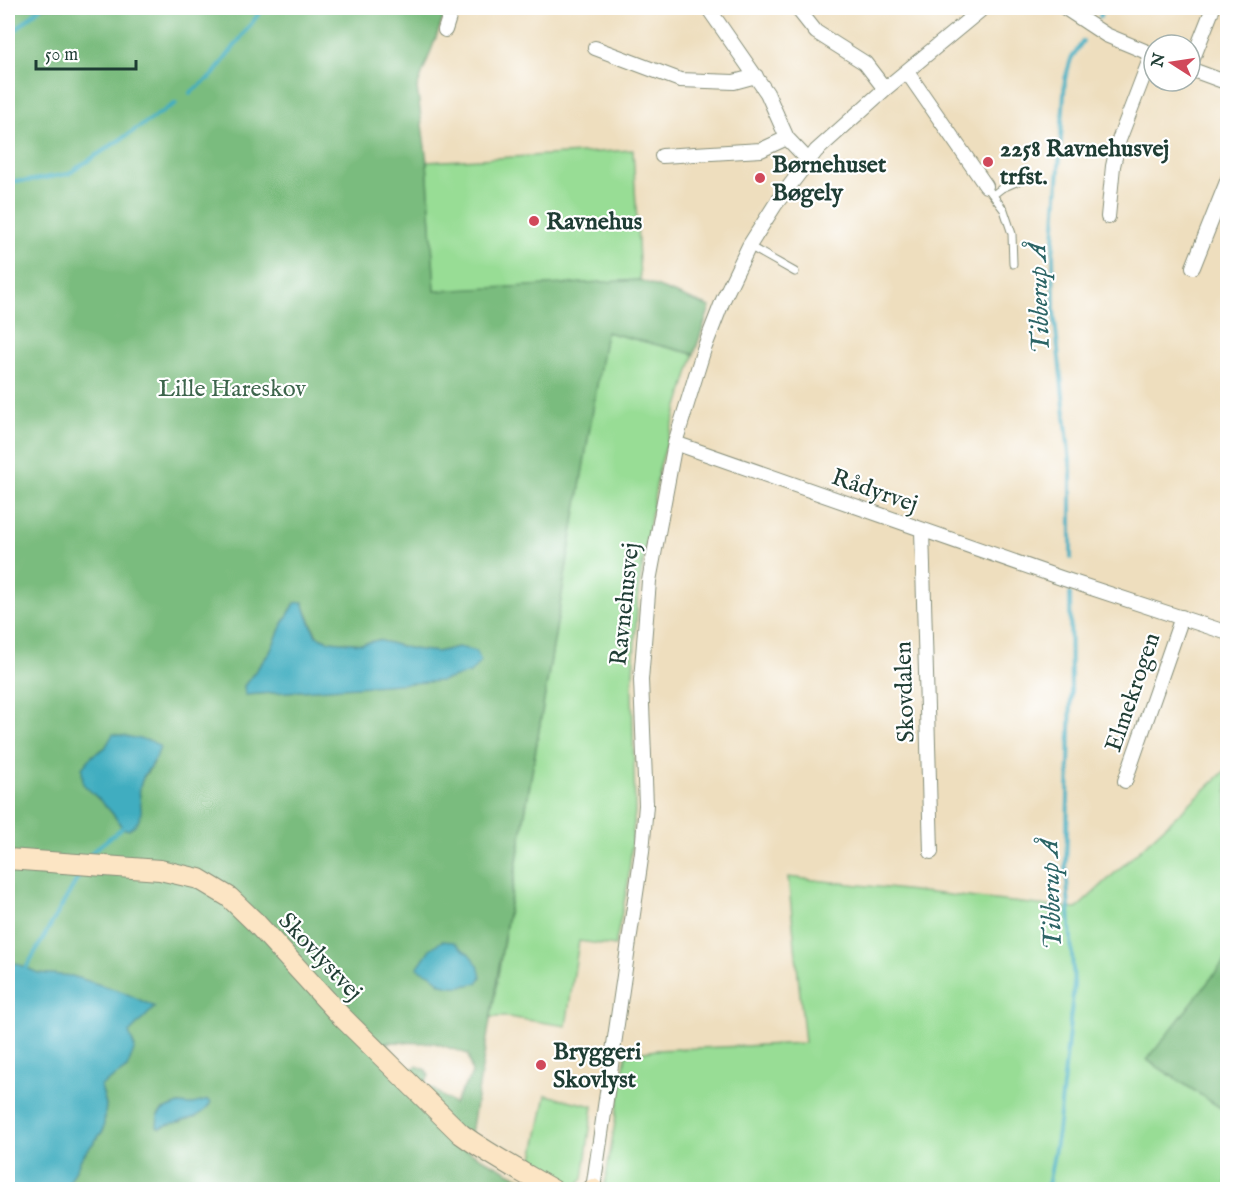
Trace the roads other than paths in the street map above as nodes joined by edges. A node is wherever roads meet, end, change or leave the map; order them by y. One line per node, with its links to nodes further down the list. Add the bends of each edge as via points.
1 (452, 8): 7 (street)
2 (708, 8): 13 (street)
3 (797, 8): 16 (street, via 816,32 865,63)
4 (983, 8): 11 (street, Ravnehusvej)
5 (1065, 8): 10 (street, via 1106,35)
6 (1213, 8): 8 (street)
7 (445, 30)
8 (1202, 36)
9 (595, 48): 13 (street, via 680,80 734,82)
10 (1142, 50)
11 (907, 72): 16 (street, Ravnehusvej); 22 (street)
12 (1202, 73): 15 (street)
13 (756, 76): 17 (street)
14 (1142, 82): 23 (street, via 1119,140)
15 (1227, 84)
16 (885, 88): 19 (street, Ravnehusvej)
17 (787, 138): 18 (street, via 761,150); 19 (street)
18 (662, 156)
19 (808, 160): 24 (street, Ravnehusvej)
20 (1028, 177): 22 (lane)
21 (1227, 179): 26 (street)
22 (990, 190): 25 (lane, via 1005,210 1012,234)
23 (1108, 217)
24 (749, 246): 27 (lane); 28 (street, Ravnehusvej, via 704,349)
25 (1013, 264)
26 (1193, 267)
27 (795, 272)
28 (675, 443): 29 (street, Rådyrvej); 36 (street, Ravnehusvej, via 647,603 641,680 646,805 642,852)
29 (922, 530): 30 (street, Rådyrvej); 34 (street, Skovdalen)
30 (1060, 578): 31 (street, Elmekrogen)
31 (1182, 617): 32 (street, Elmekrogen); 33 (street, Elmekrogen)
32 (1227, 633)
33 (1125, 781)
34 (931, 852)
35 (8, 859): 37 (street, Skovlystvej, via 160,870 199,879 229,897 460,1134)
36 (593, 1189)
37 (553, 1190)

